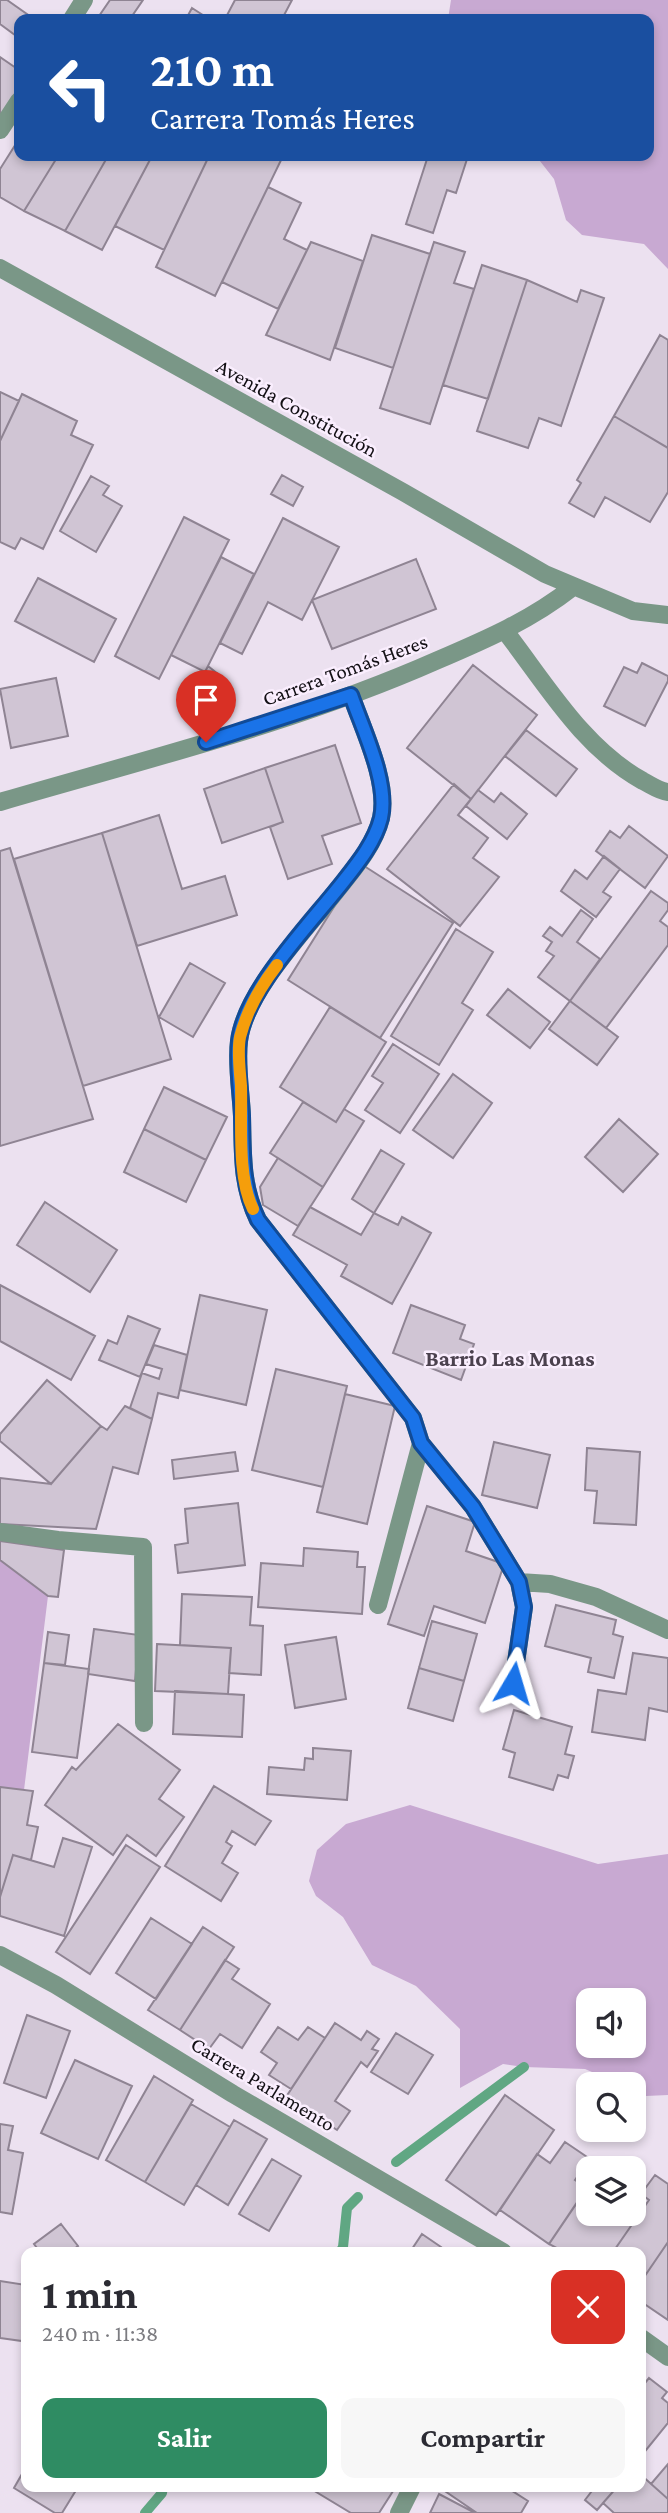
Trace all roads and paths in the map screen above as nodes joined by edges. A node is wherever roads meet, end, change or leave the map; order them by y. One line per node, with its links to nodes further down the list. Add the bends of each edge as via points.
1 (14, 108): 2 (street)
2 (0, 130)
3 (0, 268): 4 (street, Avenida Constitución)
4 (573, 587): 5 (street, Avenida Constitución, via 633,611); 6 (street, Carrera Tomás Heres)
5 (668, 615)
6 (505, 631): 7 (street, Carrera Tomás Heres); 8 (street, via 586,736 615,763)
7 (351, 695): 9 (street, Carrera Tomás Heres); 10 (street, via 378,773 381,819 373,841 353,870 265,982 247,1012 239,1041 244,1166 248,1198 258,1220 413,1418)
8 (668, 792)
9 (0, 802)
10 (421, 1443): 12 (street, via 473,1507); 13 (street)
11 (0, 1532): 16 (street, via 143,1547)
12 (519, 1582): 14 (street, via 550,1584 596,1597); 15 (street, via 524,1607)
13 (378, 1605)
14 (668, 1630)
15 (513, 1683)
16 (144, 1723)
17 (0, 1955): 18 (street, Carrera Parlamento)
18 (494, 2247)
19 (646, 2341): 20 (street)
20 (668, 2357)
21 (410, 2492): 22 (street)
22 (399, 2513)

